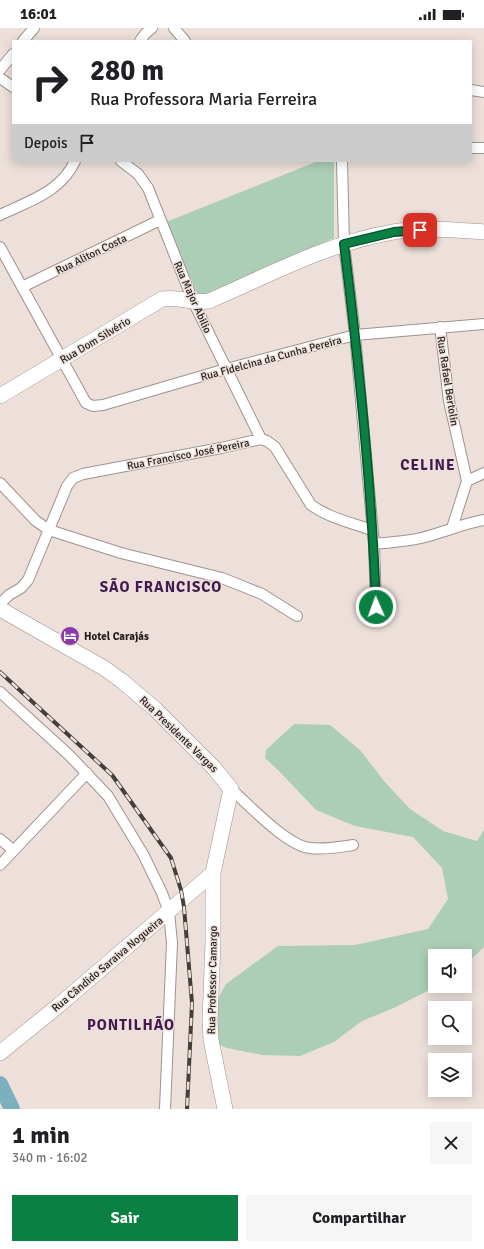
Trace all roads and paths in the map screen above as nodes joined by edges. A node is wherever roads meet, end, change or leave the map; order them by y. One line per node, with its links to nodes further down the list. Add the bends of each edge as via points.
1 (34, 28): 4 (street)
2 (152, 28): 5 (street)
3 (174, 28): 6 (street)
4 (24, 40)
5 (141, 40)
6 (184, 40)
7 (12, 55): 8 (street)
8 (0, 70)
9 (0, 78): 10 (street)
10 (12, 86)
11 (472, 90): 12 (street)
12 (484, 92)
13 (472, 148): 14 (street)
14 (484, 148)
15 (74, 162): 18 (street, via 66,177 50,191)
16 (122, 162): 19 (street, Rua Major Abilio, via 143,180)
17 (342, 162): 21 (street)
18 (0, 215)
19 (160, 220): 23 (street, Rua Aliton Costa); 24 (street, Rua Major Abilio)
20 (484, 232): 21 (street, Rua Dom Silvério, via 400,231)
21 (344, 244): 24 (street, Rua Dom Silvério, via 308,257 209,301); 27 (street)
22 (0, 247): 23 (street)
23 (22, 287): 28 (street)
24 (193, 301): 28 (street, Rua Dom Silvério, via 172,297 162,299); 29 (street, Rua Major Abilio)
25 (484, 324): 26 (street, Rua Fidelcina da Cunha Pereira)
26 (440, 327): 27 (street, Rua Fidelcina da Cunha Pereira); 33 (street, Rua Rafael Bertolin, via 449,401)
27 (355, 335): 29 (street, Rua Fidelcina da Cunha Pereira); 38 (street)
28 (63, 360): 29 (street, Rua Fidelcina da Cunha Pereira, via 86,403 93,406); 30 (street, Rua Dom Silvério)
29 (226, 369): 31 (street, Rua Major Abilio)
30 (0, 396)
31 (261, 439): 37 (street, Rua Francisco José Pereira, via 73,478 67,486); 38 (street, Rua Francisco José Pereira, via 275,447 311,505 319,511)
32 (484, 474): 33 (street)
33 (467, 481): 36 (street)
34 (0, 483): 37 (street, via 36,521)
35 (484, 520): 36 (street)
36 (452, 528): 39 (street, via 408,541)
37 (49, 530): 40 (street, via 28,580); 43 (street, via 121,553 222,578 262,594)
38 (372, 530): 39 (street)
39 (374, 544): 41 (street)
40 (0, 604)
41 (376, 607)
42 (0, 609): 46 (street, Rua Presidente Vargas, via 104,668 122,681 155,709 214,768)
43 (297, 616)
44 (0, 692): 45 (street)
45 (87, 773): 49 (street); 52 (street, via 108,796 130,831)
46 (231, 789): 48 (street, Rua Presidente Vargas, via 298,846 315,848); 51 (street, Rua Professor Camargo)
47 (0, 839): 49 (street)
48 (353, 845)
49 (14, 850): 50 (street)
50 (0, 865)
51 (213, 873): 52 (street, Rua Cândido Saraiva Nogueira); 55 (street, Rua Professor Camargo, via 211,1040)
52 (169, 912): 53 (street, Rua Cândido Saraiva Nogueira); 54 (street, via 172,943)
53 (0, 1053)
54 (165, 1109)
55 (225, 1109)

